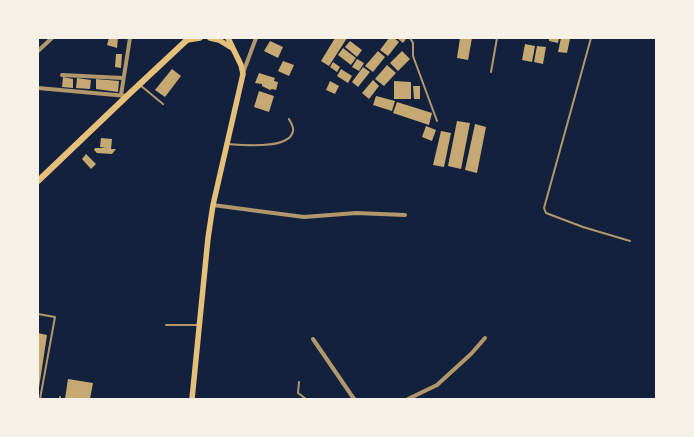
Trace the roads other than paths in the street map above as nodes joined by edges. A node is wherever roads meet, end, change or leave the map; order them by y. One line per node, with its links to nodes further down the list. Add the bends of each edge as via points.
1 (52, 38): 12 (street)
2 (130, 38): 16 (street)
3 (200, 38): 10 (main road)
4 (210, 38): 11 (main road)
5 (228, 38): 11 (main road)
6 (256, 38): 14 (street)
7 (410, 38): 22 (lane, via 413,43 413,56)
8 (497, 38): 13 (lane)
9 (592, 38): 27 (lane, via 544,208 546,213)
10 (188, 39): 17 (main road)
11 (232, 48): 14 (main road)
12 (38, 51)
13 (490, 72)
14 (243, 74): 23 (main road)
15 (62, 75): 16 (street)
16 (123, 78): 19 (street)
17 (140, 84): 19 (main road); 20 (lane)
18 (38, 88): 19 (street)
19 (124, 95): 24 (main road)
20 (163, 104)
21 (289, 119): 23 (lane, via 293,133 283,141 269,145)
22 (437, 121)
23 (226, 144): 25 (main road)
24 (38, 180)
25 (213, 205): 26 (street, via 304,217 356,213); 30 (main road)
26 (405, 215)
27 (630, 240)
28 (38, 314): 34 (lane, via 55,317)
29 (166, 325): 30 (lane)
30 (200, 325): 35 (main road)
31 (485, 338): 38 (street, via 437,385)
32 (313, 339): 37 (street)
33 (299, 382): 36 (lane, via 298,393)
34 (40, 399)
35 (192, 399)
36 (306, 399)
37 (354, 399)
38 (408, 399)

